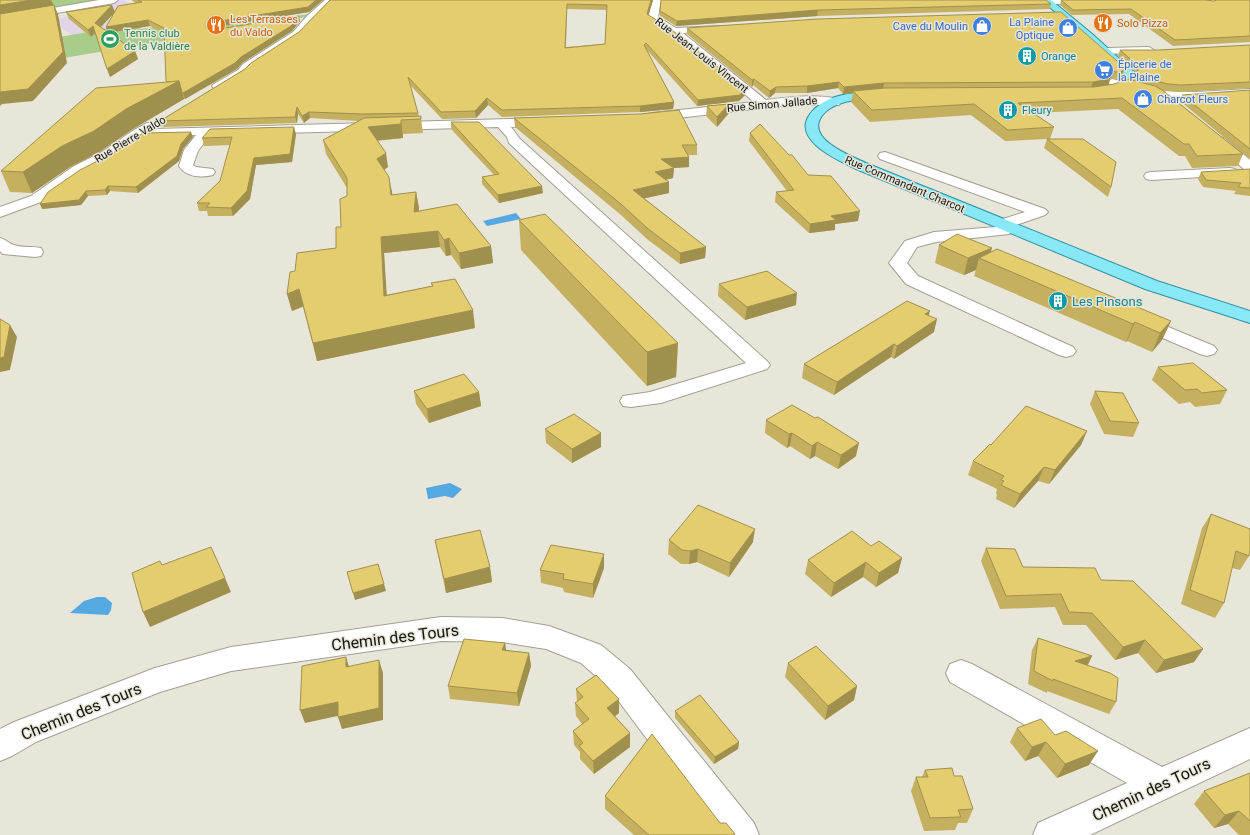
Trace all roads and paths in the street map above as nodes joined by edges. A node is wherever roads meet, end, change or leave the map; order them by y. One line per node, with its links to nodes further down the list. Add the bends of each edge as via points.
1 (114, 0): 10 (street)
2 (330, 0): 8 (street)
3 (657, 0): 12 (street, Rue Jean-Louis Vincent, via 653,18)
4 (1046, 0): 5 (street); 7 (main road)
5 (1104, 1)
6 (1047, 13): 7 (street)
7 (1062, 13): 13 (main road)
8 (314, 15): 9 (street); 18 (street, via 296,34)
9 (296, 17)
10 (0, 20)
11 (726, 27): 12 (street)
12 (674, 31): 25 (street, Rue Jean-Louis Vincent)
13 (1106, 51): 14 (street); 15 (main road)
14 (1157, 51)
15 (1119, 64): 16 (main road, via 1126,68); 17 (main road, via 1121,72)
16 (1131, 76): 17 (main road, via 1129,80); 20 (street, via 1150,87)
17 (1117, 83): 19 (main road, via 1102,92); 20 (street)
18 (209, 92)
19 (1091, 92): 20 (street)
20 (1146, 92): 23 (street)
21 (1250, 92): 23 (street)
22 (891, 94): 24 (main road, Rue Commandant Charcot, via 859,96)
23 (1162, 96): 26 (street)
24 (834, 102): 25 (street, Rue Simon Jallade, via 809,100); 40 (main road, Rue Commandant Charcot, via 813,118 811,126 816,137 842,158)
25 (764, 104): 27 (street, Rue Simon Jallade)
26 (1177, 107)
27 (640, 118)
28 (557, 121): 30 (street)
29 (159, 122): 32 (street, Rue Pierre Valdo)
30 (501, 123): 31 (street); 51 (street, via 514,140 760,365 653,398)
31 (206, 132): 32 (street); 37 (street, via 191,150 186,166 192,171)
32 (139, 134): 41 (street, Rue Pierre Valdo, via 107,155 79,169 36,199)
33 (1210, 134): 35 (street)
34 (885, 156): 39 (street)
35 (1250, 167)
36 (1250, 171): 38 (street)
37 (208, 172)
38 (1151, 176)
39 (948, 178): 40 (street); 42 (street, via 1040,212)
40 (916, 189): 42 (main road, Rue Commandant Charcot)
41 (0, 212)
42 (1006, 226): 43 (street, via 1003,230); 48 (main road, Rue Commandant Charcot, via 1151,285)
43 (954, 235): 45 (street); 50 (street, via 934,237 911,244 898,263 912,280)
44 (0, 243): 46 (street, via 9,250)
45 (971, 250)
46 (35, 252)
47 (1122, 314): 49 (street)
48 (1250, 317)
49 (1207, 350)
50 (1066, 351)
51 (630, 401)
52 (962, 673): 55 (street)
53 (1250, 743): 55 (street, Chemin des Tours)
54 (0, 746): 56 (street, Chemin des Tours, via 25,732 155,681 231,659 441,629 502,630 549,638 591,654 619,678)
55 (1161, 784): 57 (street, Chemin des Tours)
56 (741, 835)
57 (1052, 835)

